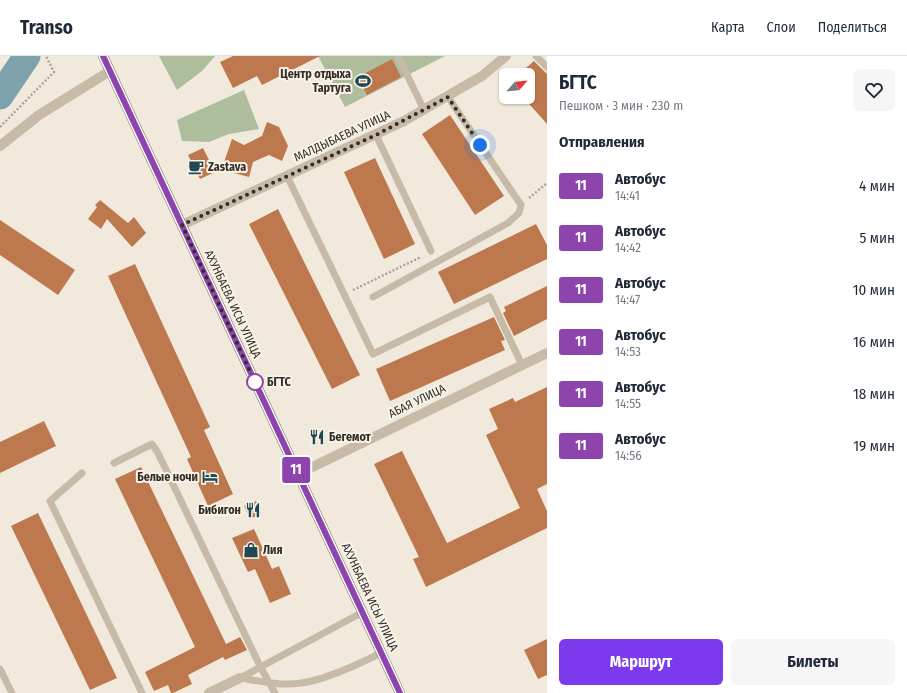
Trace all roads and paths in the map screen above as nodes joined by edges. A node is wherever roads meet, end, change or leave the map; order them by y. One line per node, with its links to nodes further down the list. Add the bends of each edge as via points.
1 (46, 56): 10 (path, via 54,72)
2 (103, 56): 7 (main road, АХУНБАЕВА ИСЫ УЛИЦА)
3 (398, 56): 9 (lane)
4 (506, 56): 8 (street, МАЛДЫБАЕВА УЛИЦА, via 482,76)
5 (536, 56): 6 (lane)
6 (547, 67)
7 (110, 72): 12 (street, via 39,115); 16 (main road, АХУНБАЕВА ИСЫ УЛИЦА)
8 (448, 97): 9 (street, МАЛДЫБАЕВА УЛИЦА); 15 (lane)
9 (424, 110): 11 (street, МАЛДЫБАЕВА УЛИЦА)
10 (0, 127)
11 (376, 135): 13 (street, МАЛДЫБАЕВА УЛИЦА); 17 (lane)
12 (0, 146)
13 (287, 176): 16 (street, МАЛДЫБАЕВА УЛИЦА); 18 (lane)
14 (547, 183): 15 (path)
15 (520, 204): 19 (lane, via 519,213 508,223)
16 (182, 225): 24 (main road, АХУНБАЕВА ИСЫ УЛИЦА)
17 (431, 251): 18 (path)
18 (344, 294): 21 (lane, via 373,354 490,297)
19 (373, 296)
20 (547, 353): 21 (street, АБАЯ УЛИЦА)
21 (522, 364): 24 (street, АБАЯ УЛИЦА)
22 (114, 463): 27 (lane, via 152,444)
23 (82, 473): 32 (lane, via 50,501)
24 (298, 474): 25 (main road, АХУНБАЕВА ИСЫ УЛИЦА)
25 (363, 612): 26 (main road, АХУНБАЕВА ИСЫ УЛИЦА); 27 (lane)
26 (382, 653): 30 (lane, via 307,682); 35 (main road, АХУНБАЕВА ИСЫ УЛИЦА)
27 (261, 668): 29 (lane); 30 (lane)
28 (0, 669): 31 (lane)
29 (240, 678): 30 (lane); 33 (street)
30 (270, 684): 34 (lane)
31 (12, 693)
32 (142, 693)
33 (208, 693)
34 (275, 693)
35 (400, 693)

